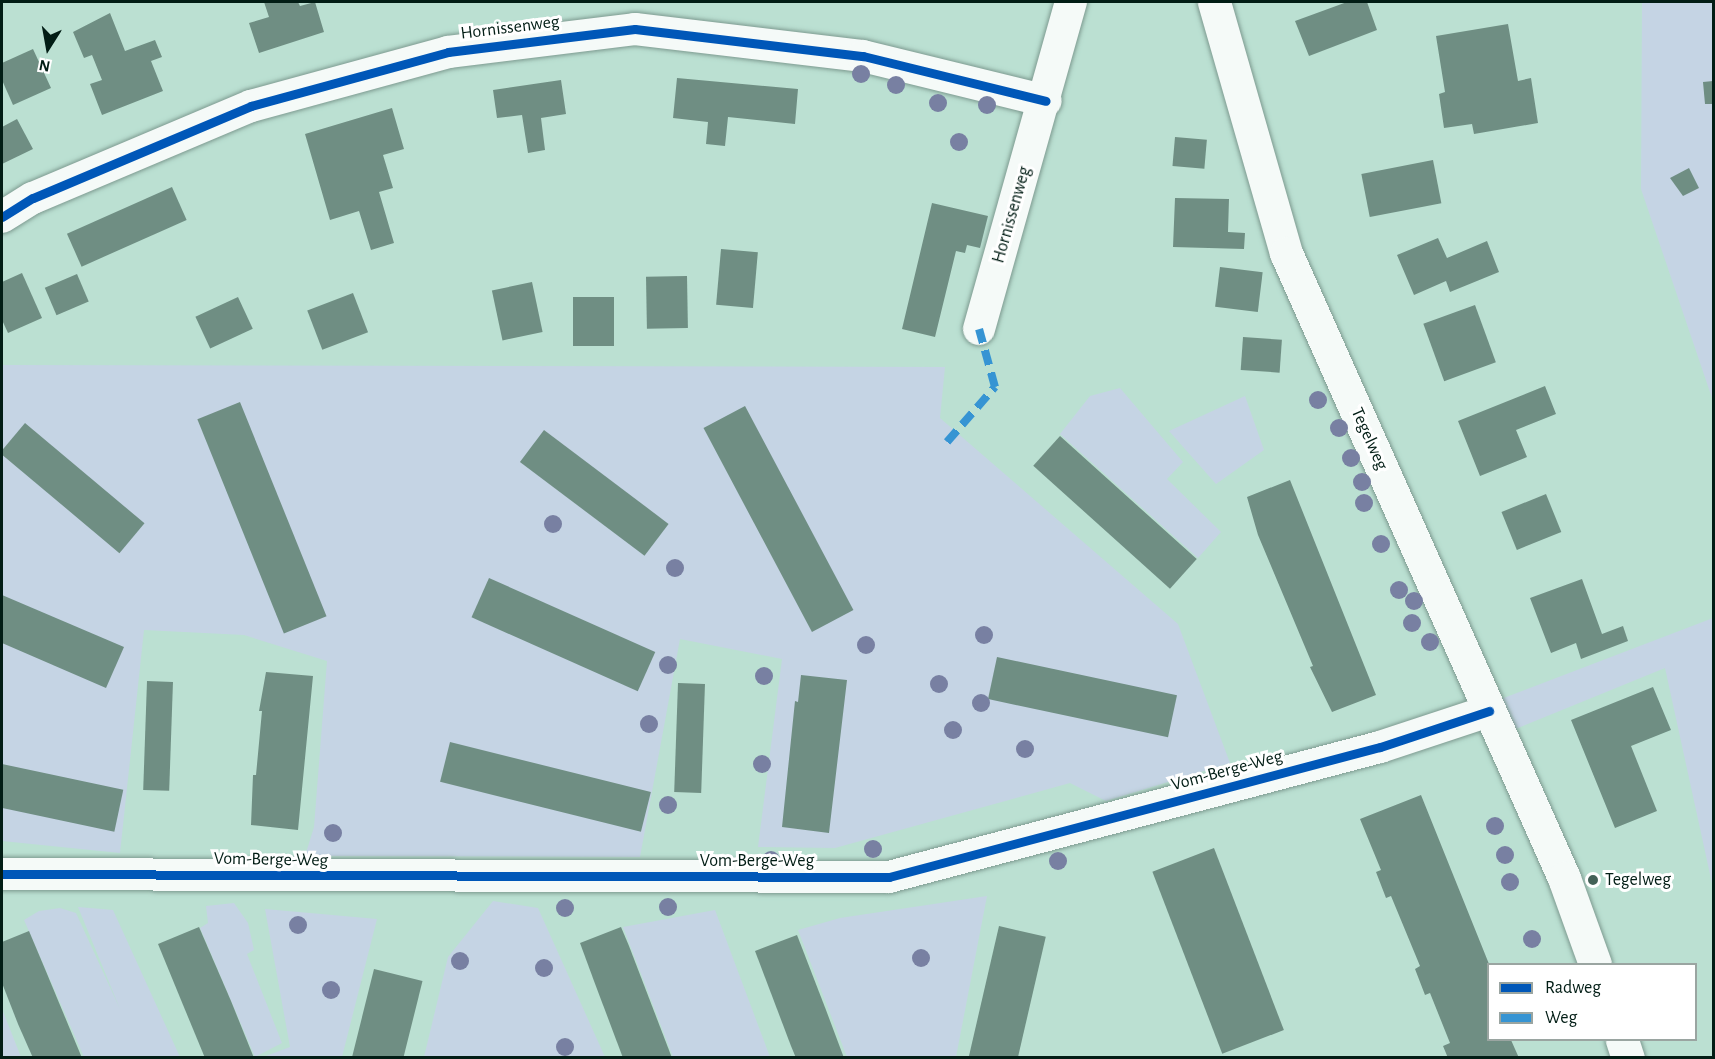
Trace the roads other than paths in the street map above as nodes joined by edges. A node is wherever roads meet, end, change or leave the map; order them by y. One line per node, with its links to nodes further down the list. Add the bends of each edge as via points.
1 (1071, 2): 3 (street, Hornissenweg)
2 (1214, 2): 6 (street, Tegelweg, via 1286,253)
3 (1046, 101): 4 (street, Hornissenweg, via 863,56 635,29 448,52 252,106 33,198); 5 (street, Hornissenweg)
4 (2, 217)
5 (979, 329)
6 (1489, 711): 7 (street, Vom-Berge-Weg, via 1380,747 889,877); 8 (street, Tegelweg, via 1564,878)
7 (2, 874)
8 (1595, 963)
9 (1622, 1041): 10 (street)
10 (1628, 1058)

